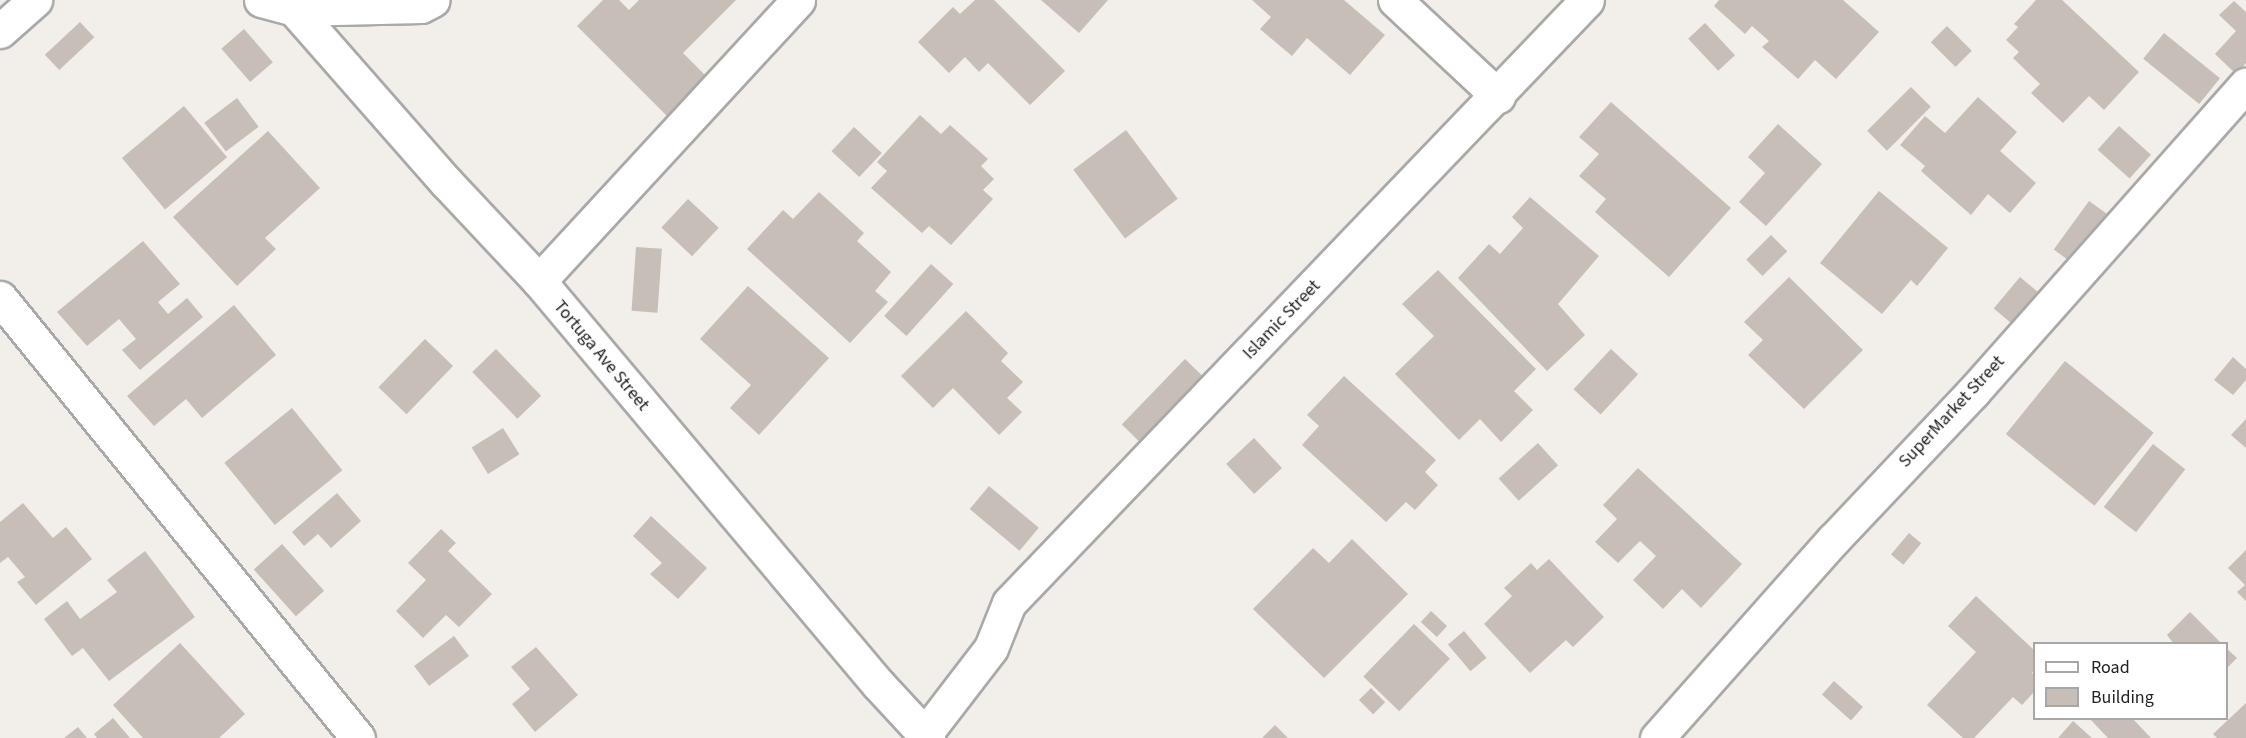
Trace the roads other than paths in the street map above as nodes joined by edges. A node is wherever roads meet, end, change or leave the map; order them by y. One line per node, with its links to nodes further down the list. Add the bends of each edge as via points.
1 (35, 0): 8 (street)
2 (261, 0): 7 (street)
3 (433, 0): 7 (street, via 421,6)
4 (798, 0): 11 (street)
5 (1395, 0): 10 (street)
6 (1587, 0): 10 (street, Islamic Street)
7 (294, 9): 11 (street, Tortuga Ave Street)
8 (0, 31)
9 (2246, 85): 15 (street, SuperMarket Street)
10 (1498, 96): 13 (street, Islamic Street, via 1009,603 991,648)
11 (539, 281): 13 (street, Tortuga Ave Street)
12 (0, 298): 14 (street)
13 (925, 737)
14 (358, 738)
15 (1657, 738)

